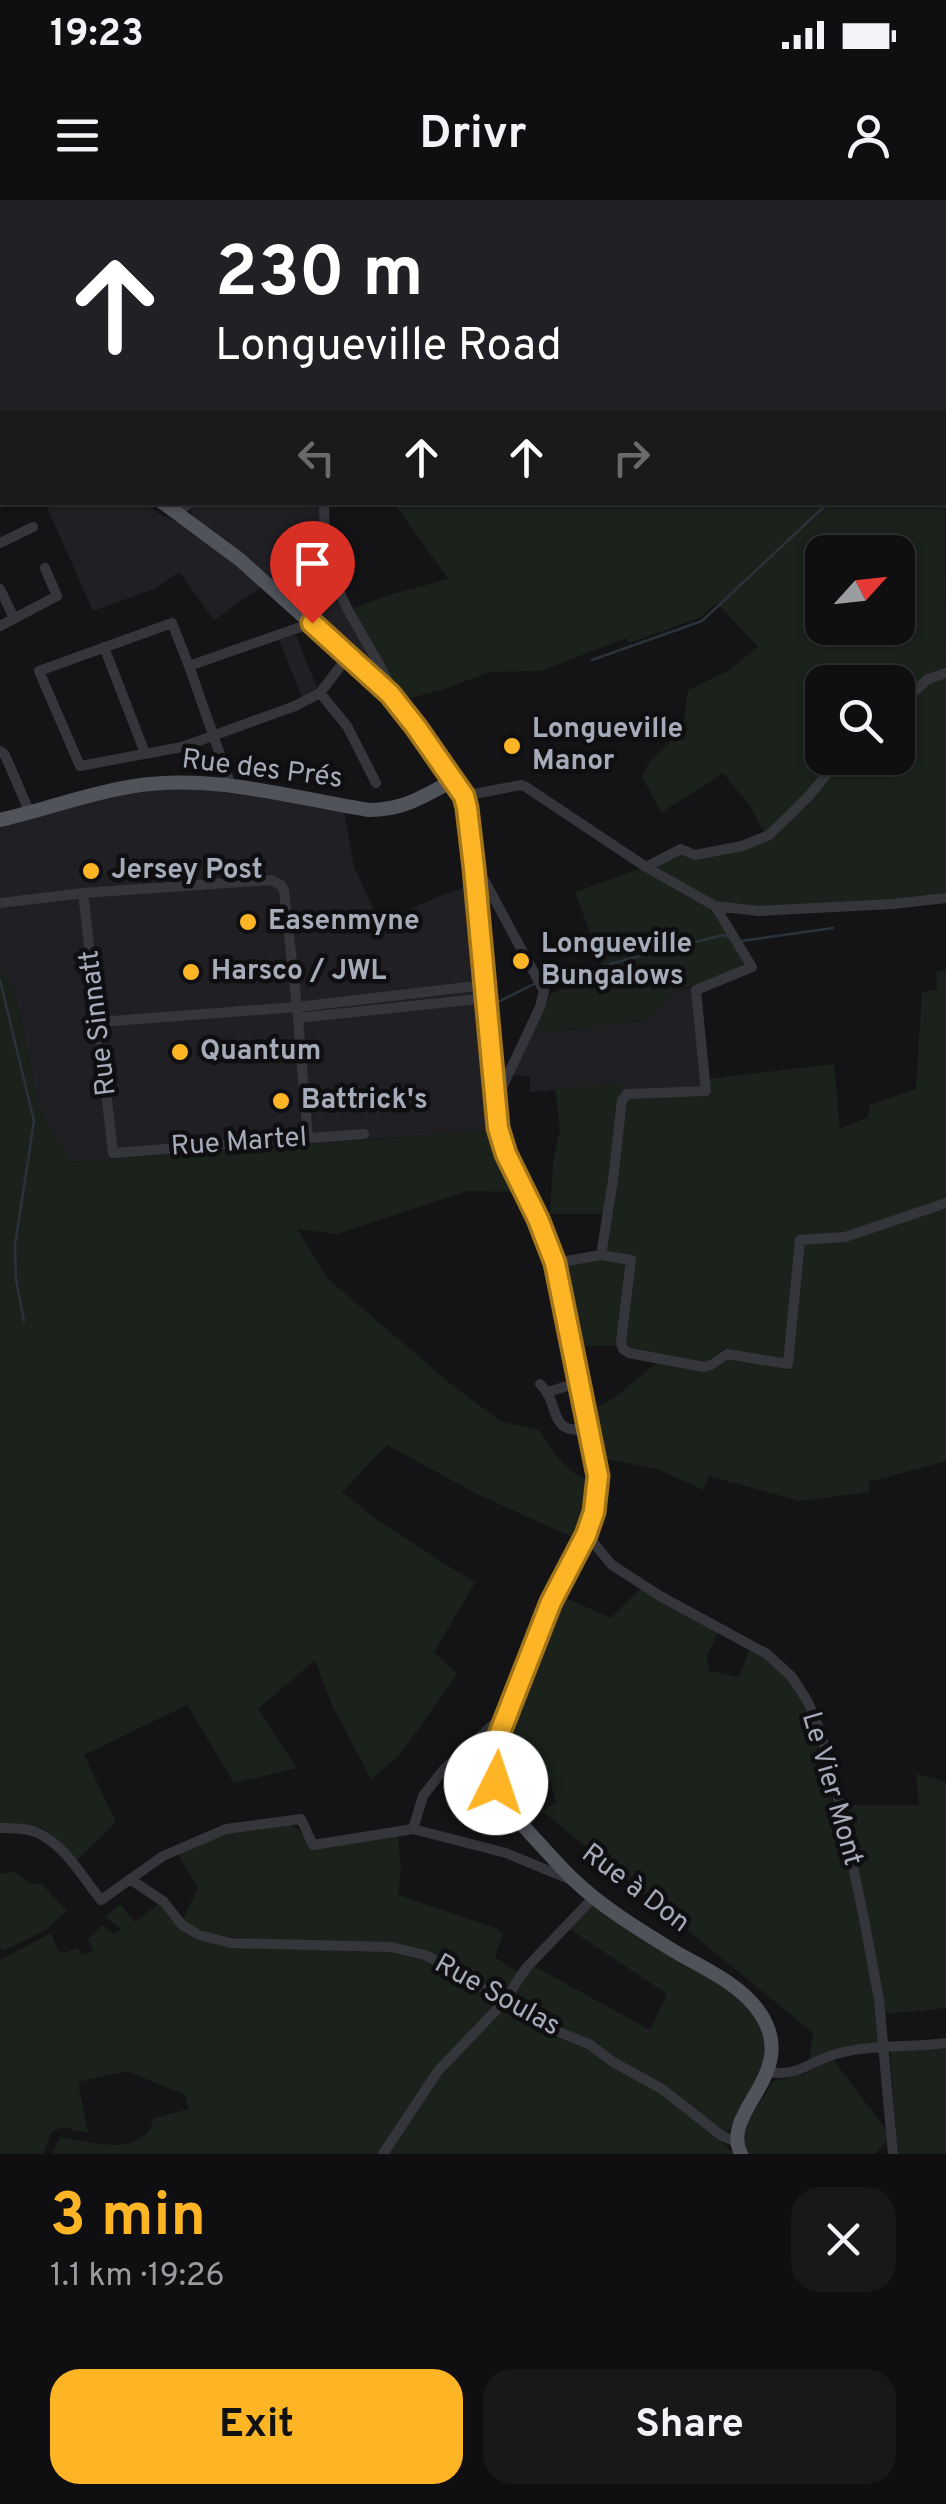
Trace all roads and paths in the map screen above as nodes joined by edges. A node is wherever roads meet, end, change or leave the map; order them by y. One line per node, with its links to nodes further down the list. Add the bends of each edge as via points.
1 (166, 505): 4 (main road)
2 (187, 505): 4 (street)
3 (324, 505): 18 (street, via 340,594)
4 (177, 514): 10 (main road)
5 (33, 528): 6 (street)
6 (0, 544)
7 (45, 568): 9 (street, via 57,596)
8 (0, 589): 9 (street)
9 (14, 618): 11 (street)
10 (312, 623): 13 (main road); 14 (street)
11 (0, 626)
12 (104, 647): 14 (street, via 172,623); 21 (street); 21 (street, via 39,671 80,766)
13 (348, 656): 17 (street); 18 (main road)
14 (189, 666): 19 (street)
15 (946, 672): 16 (street)
16 (915, 691)
17 (320, 692): 19 (street); 24 (street, via 347,726)
18 (390, 694): 23 (main road)
19 (214, 736): 21 (street); 25 (street)
20 (0, 751): 27 (street)
21 (146, 753)
22 (826, 775): 29 (street, via 768,835 695,856 681,850)
23 (454, 780): 25 (main road, Rue des Prés, via 390,810); 26 (main road)
24 (376, 783)
25 (230, 786): 27 (main road, Rue des Prés, via 136,785)
26 (464, 796): 29 (street, via 526,787); 30 (main road, Rue à Don)
27 (30, 813): 28 (main road, Rue des Prés)
28 (0, 820)
29 (646, 866): 34 (street)
30 (474, 868): 35 (main road, Rue à Don); 38 (street, via 544,992)
31 (83, 894): 33 (street); 36 (street, via 271,880 281,885); 37 (street, Rue Sinnatt)
32 (946, 898): 34 (street, via 758,912)
33 (0, 903)
34 (715, 906): 43 (street, via 752,968 696,990 706,1091 626,1094 622,1100)
35 (486, 991): 36 (street); 38 (main road, Rue à Don)
36 (297, 1012): 37 (street); 40 (street)
37 (100, 1022): 41 (street, Rue Sinnatt)
38 (496, 1101): 44 (main road, Rue à Don, via 506,1154)
39 (364, 1134): 40 (street, Rue Martel)
40 (308, 1138): 41 (street, Rue Martel)
41 (114, 1152)
42 (946, 1203): 43 (street, via 845,1238 800,1240 788,1364 728,1354 704,1367 628,1353 621,1342 631,1260)
43 (601, 1256): 44 (street)
44 (555, 1263): 46 (main road, Rue à Don)
45 (566, 1386): 46 (street, via 544,1388 560,1425)
46 (588, 1429): 47 (main road, Rue à Don, via 598,1476)
47 (586, 1535): 48 (main road, Rue à Don, via 551,1602); 56 (street, Le Vier Mont, via 612,1565 767,1654 808,1702 846,1836)
48 (508, 1712): 50 (street, via 444,1769 423,1796); 52 (main road, Rue à Don, via 493,1750 496,1783 519,1822)
49 (0, 1828): 51 (street, via 38,1832 53,1842 101,1900)
50 (412, 1829): 51 (street, via 313,1845 302,1819 226,1829 163,1856); 52 (street, via 506,1853)
51 (130, 1880): 54 (street, Rue Soulas, via 200,1935 231,1944 391,1948 438,1962)
52 (575, 1881): 53 (main road, Rue à Don)
53 (594, 1897): 54 (street, via 526,1968); 57 (main road, Rue à Don, via 744,1995 768,2028)
54 (503, 2004): 58 (street, Rue Soulas, via 589,2044); 59 (street, via 438,2071)
55 (946, 2043): 56 (street)
56 (884, 2046): 57 (street, via 833,2054 783,2074); 60 (street, Le Vier Mont)
57 (769, 2072): 58 (main road, via 738,2127)
58 (738, 2148)
59 (383, 2154)
60 (893, 2154)

